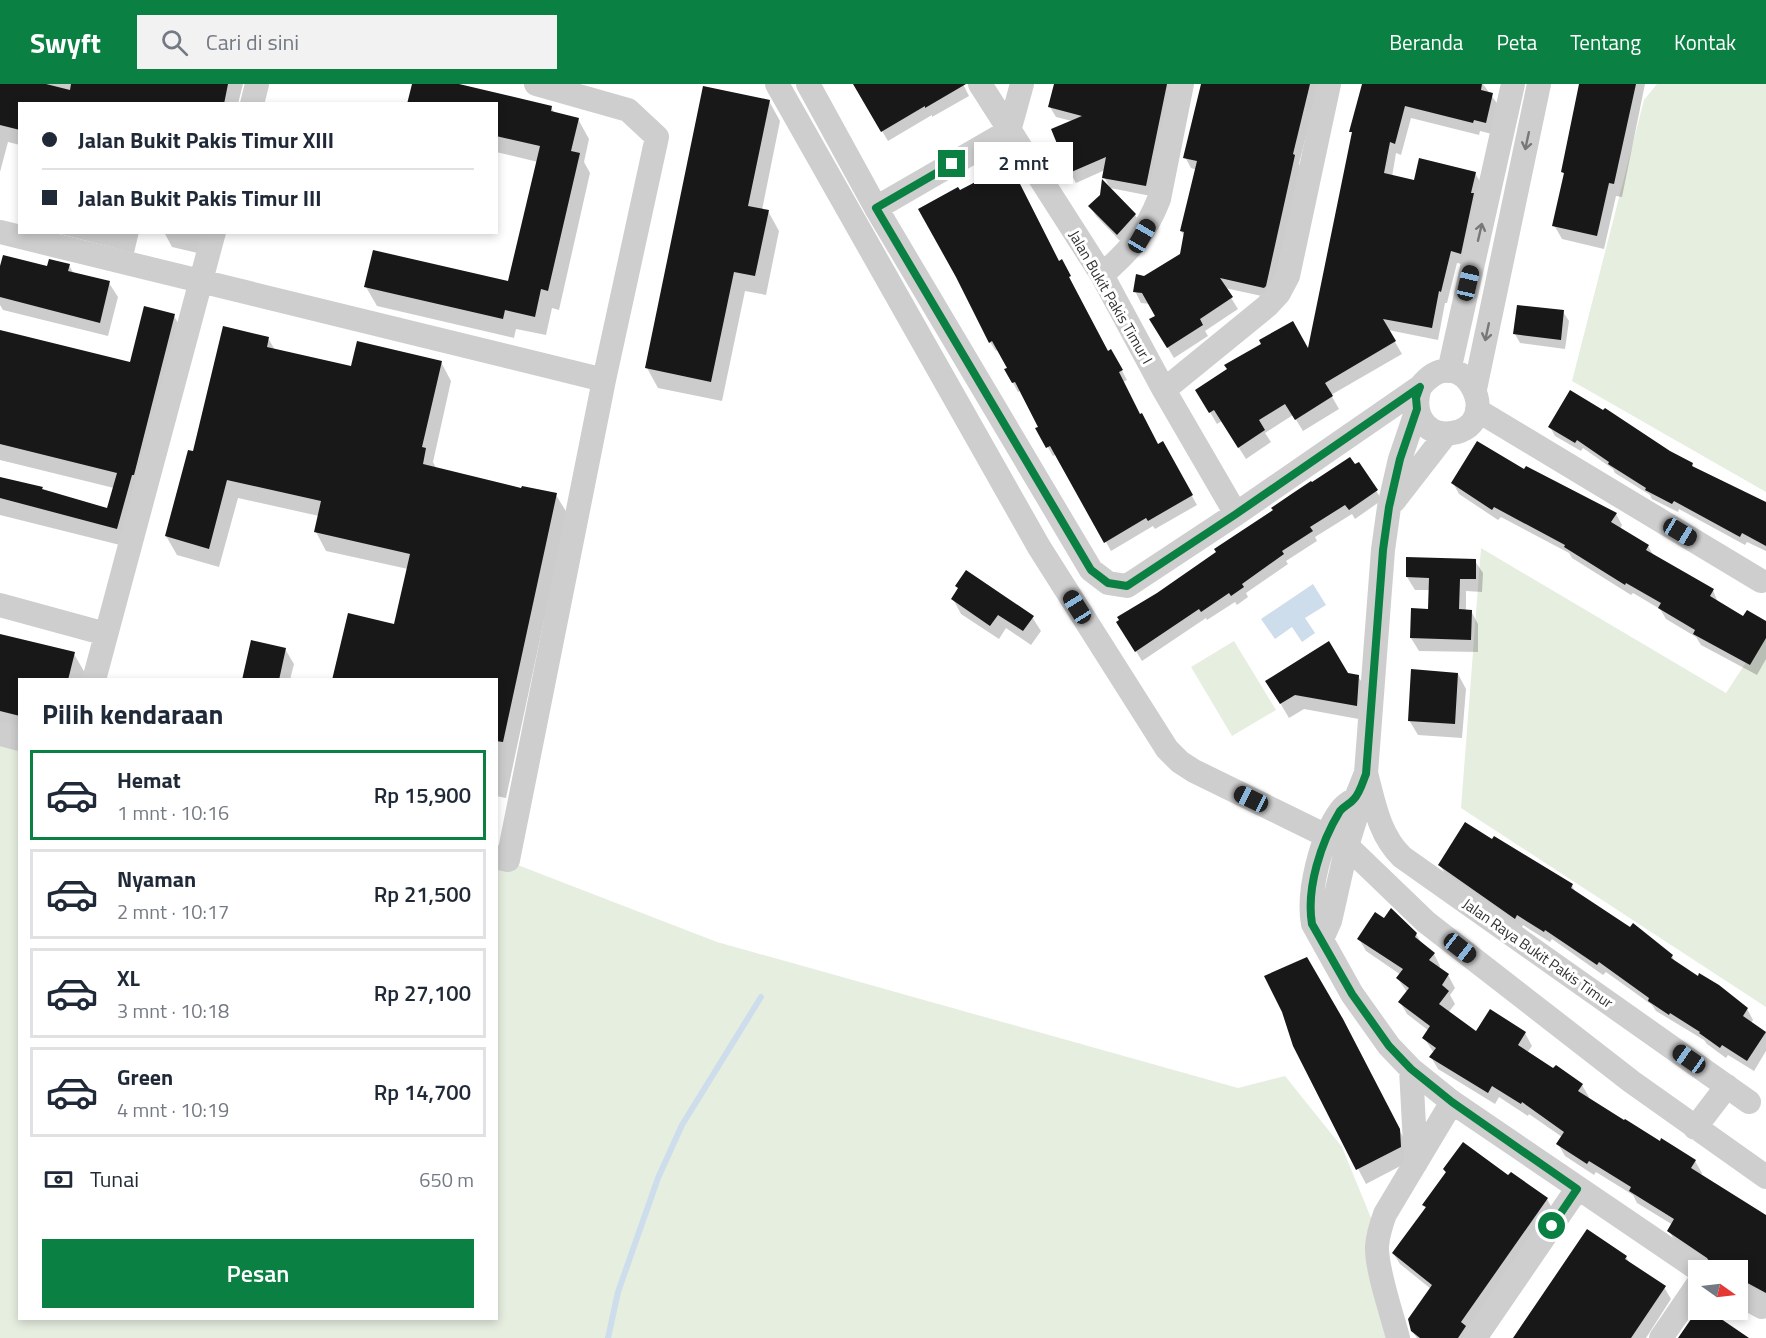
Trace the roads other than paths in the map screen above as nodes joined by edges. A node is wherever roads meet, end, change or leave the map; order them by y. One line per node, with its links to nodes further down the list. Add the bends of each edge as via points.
1 (257, 84): 12 (street)
2 (536, 84): 11 (street)
3 (777, 84): 34 (street, via 1039,547 1167,749 1194,771)
4 (808, 84): 14 (street)
5 (980, 84): 13 (street, Jalan Bukit Pakis Timur I)
6 (1022, 84): 13 (street)
7 (1182, 84): 17 (street, via 1153,216 1129,251)
8 (1329, 84): 21 (street, via 1284,284 1267,306)
9 (1513, 84): 19 (street, one-way to 9)
10 (1539, 84): 23 (street, one-way to 23)
11 (589, 92): 20 (street, via 628,110 657,137)
12 (252, 102)
13 (1009, 132): 14 (street); 17 (street, Jalan Bukit Pakis Timur I)
14 (876, 208): 26 (street, via 1091,570 1108,583 1127,586)
15 (0, 232): 18 (street)
16 (212, 234): 18 (street)
17 (1102, 274): 21 (street, Jalan Bukit Pakis Timur I)
18 (200, 280): 20 (street); 29 (street)
19 (1449, 371): 22 (street, via 1432,375); 23 (street, via 1468,380)
20 (603, 380): 35 (street, via 508,860)
21 (1164, 390): 26 (street, Jalan Bukit Pakis Timur I)
22 (1418, 398): 24 (street, via 1420,419 1436,432); 25 (street, Jalan Raya Bukit Pakis Timur); 26 (street)
23 (1476, 399): 24 (street, via 1473,420); 27 (street)
24 (1446, 434): 25 (street)
25 (1389, 507): 33 (street, Jalan Raya Bukit Pakis Timur)
26 (1236, 514)
27 (1761, 581)
28 (0, 604): 29 (street)
29 (106, 634): 30 (street)
30 (95, 678)
31 (0, 734): 32 (street)
32 (18, 738)
33 (1366, 774): 34 (street, Jalan Raya Bukit Pakis Timur, via 1356,798 1356,817); 37 (street, Jalan Raya Bukit Pakis Timur, via 1383,831 1402,857)
34 (1337, 841): 36 (street, Jalan Raya Bukit Pakis Timur, via 1330,921 1322,939 1352,994 1389,1046); 40 (street, via 1426,922)
35 (498, 858)
36 (1411, 1069): 38 (street); 41 (street)
37 (1727, 1086): 39 (street, Jalan Raya Bukit Pakis Timur); 40 (street)
38 (1452, 1102): 41 (street); 43 (street)
39 (1749, 1102)
40 (1695, 1128): 42 (street)
41 (1416, 1163): 48 (street, via 1385,1214 1377,1248)
42 (1766, 1177)
43 (1577, 1189): 44 (street); 49 (street)
44 (1688, 1263)
45 (1688, 1299): 50 (street)
46 (1748, 1300): 47 (street)
47 (1762, 1308)
48 (1398, 1338)
49 (1475, 1338)
50 (1661, 1338)

